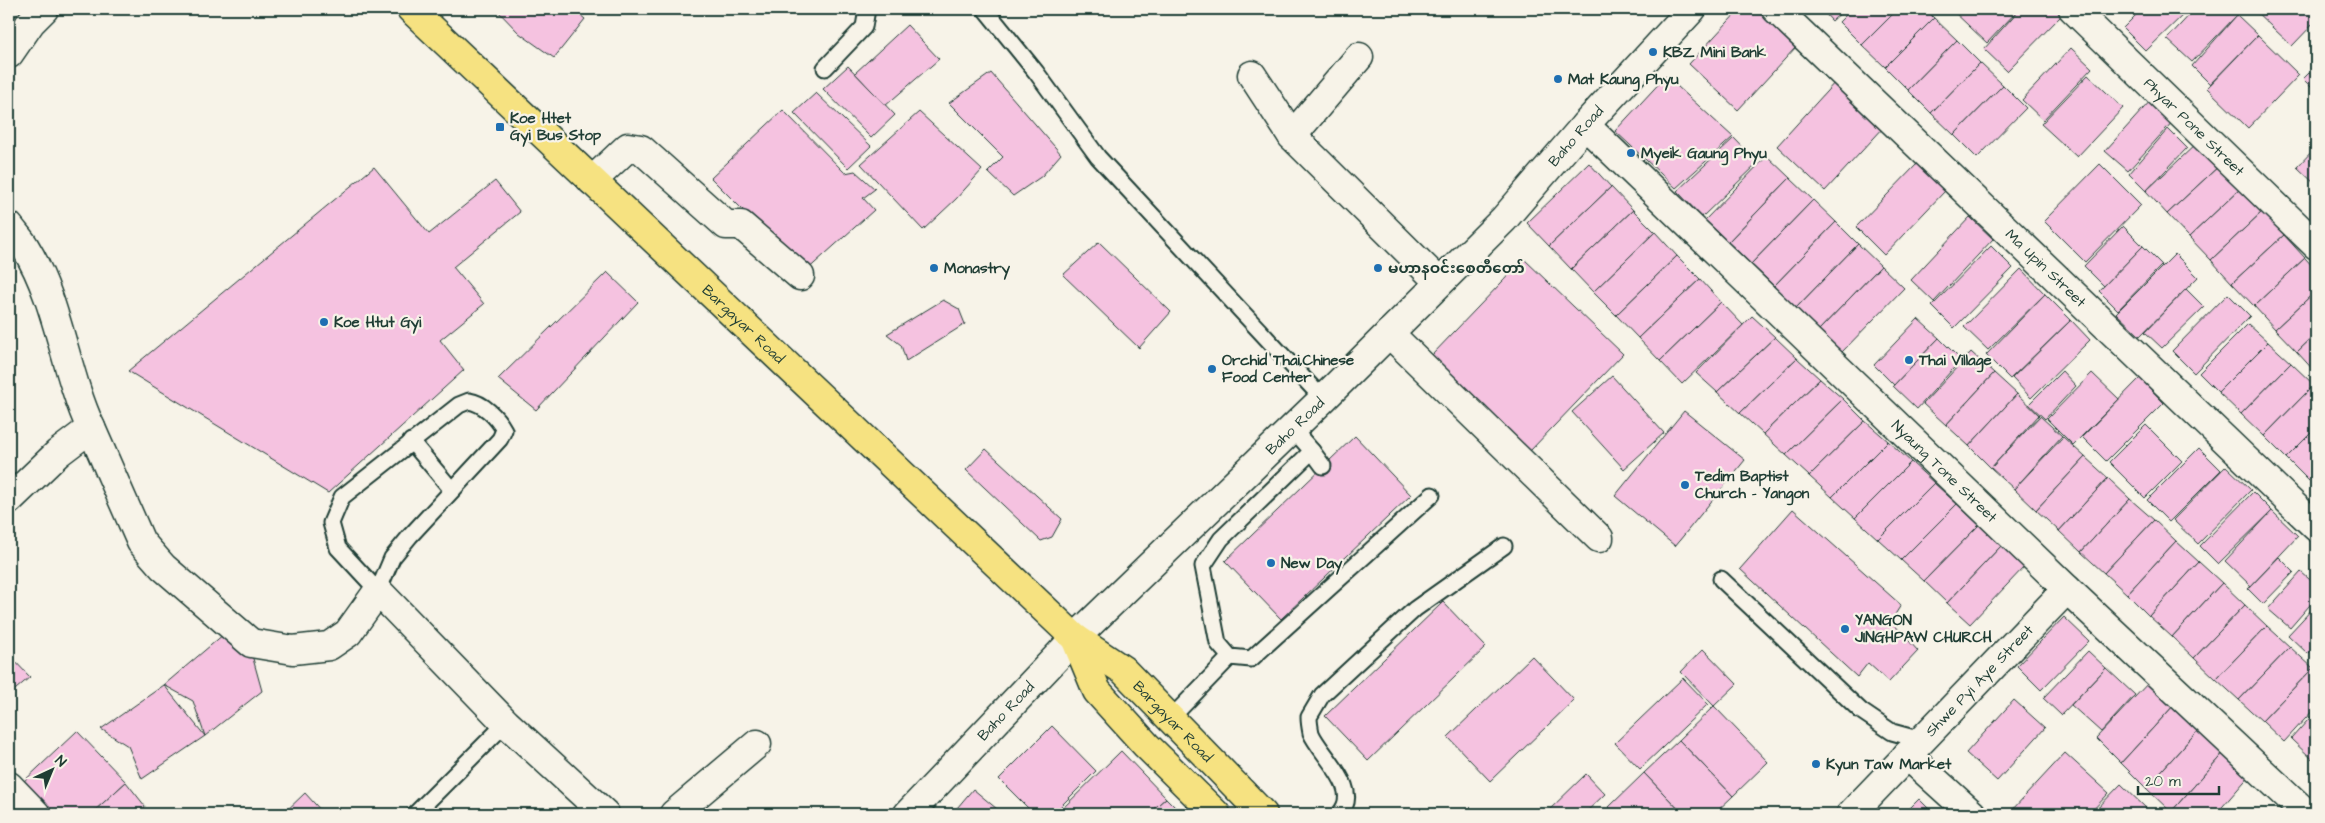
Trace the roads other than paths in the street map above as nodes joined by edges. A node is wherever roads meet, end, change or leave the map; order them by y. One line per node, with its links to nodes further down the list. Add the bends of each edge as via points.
1 (44, 9): 8 (street)
2 (411, 9): 14 (main road, Bargayar Road)
3 (867, 9): 10 (lane, via 864,27)
4 (985, 9): 20 (lane, via 1098,157)
5 (1776, 9): 29 (street, Ma Upin Street)
6 (2073, 9): 16 (street, Phyar Pone Street)
7 (1690, 10): 12 (street, Baho Road)
8 (9, 54)
9 (1359, 57): 13 (street)
10 (825, 68)
11 (1252, 75): 13 (street)
12 (1585, 125): 18 (street, Baho Road, via 1504,219); 33 (street, Nyaung Tone Street)
13 (1292, 136): 18 (street)
14 (592, 181): 17 (street, via 628,147 640,149 726,225 741,225); 35 (main road, Bargayar Road)
15 (9, 226): 22 (street, via 25,247 44,288 78,400)
16 (2316, 245)
17 (800, 276)
18 (1439, 282): 19 (street, Baho Road)
19 (1389, 333): 20 (street, Baho Road); 30 (street)
20 (1323, 399): 21 (street, Baho Road)
21 (1291, 427): 24 (lane); 35 (street, Baho Road)
22 (91, 428): 28 (street); 34 (street, via 141,542 163,567 251,643 294,650 330,646 348,633)
23 (411, 441): 26 (lane); 26 (lane, via 458,404 469,401 478,403 500,423 504,430 500,439); 34 (lane, via 342,497 331,523 338,548)
24 (1312, 451): 25 (lane); 36 (lane, via 1221,539 1203,566 1218,643)
25 (1323, 466)
26 (452, 490): 34 (lane, via 392,558)
27 (1432, 495): 36 (lane, via 1360,552 1251,659)
28 (9, 500)
29 (2316, 527)
30 (1599, 538)
31 (1504, 546): 49 (lane, via 1415,609 1322,696 1308,717 1311,732 1346,787 1344,810)
32 (1721, 579): 40 (lane, via 1861,711)
33 (2066, 589): 40 (street, Shwe Pyi Aye Street); 52 (street, Nyaung Tone Street)
34 (378, 591): 38 (street)
35 (1075, 638): 37 (main road, Bargayar Road, via 1123,670); 46 (street, Baho Road); 47 (main road, Bargayar Road, via 1097,691)
36 (1230, 657): 37 (lane)
37 (1170, 719): 48 (main road, Bargayar Road)
38 (506, 723): 43 (lane); 44 (street)
39 (757, 744): 45 (street)
40 (1914, 748): 50 (street, Shwe Pyi Aye Street); 51 (street)
41 (9, 786): 42 (street)
42 (36, 814)
43 (415, 814)
44 (606, 814)
45 (674, 814)
46 (908, 814)
47 (1216, 814)
48 (1263, 814)
49 (1339, 814)
50 (1851, 814)
51 (1972, 814)
52 (2306, 814)

